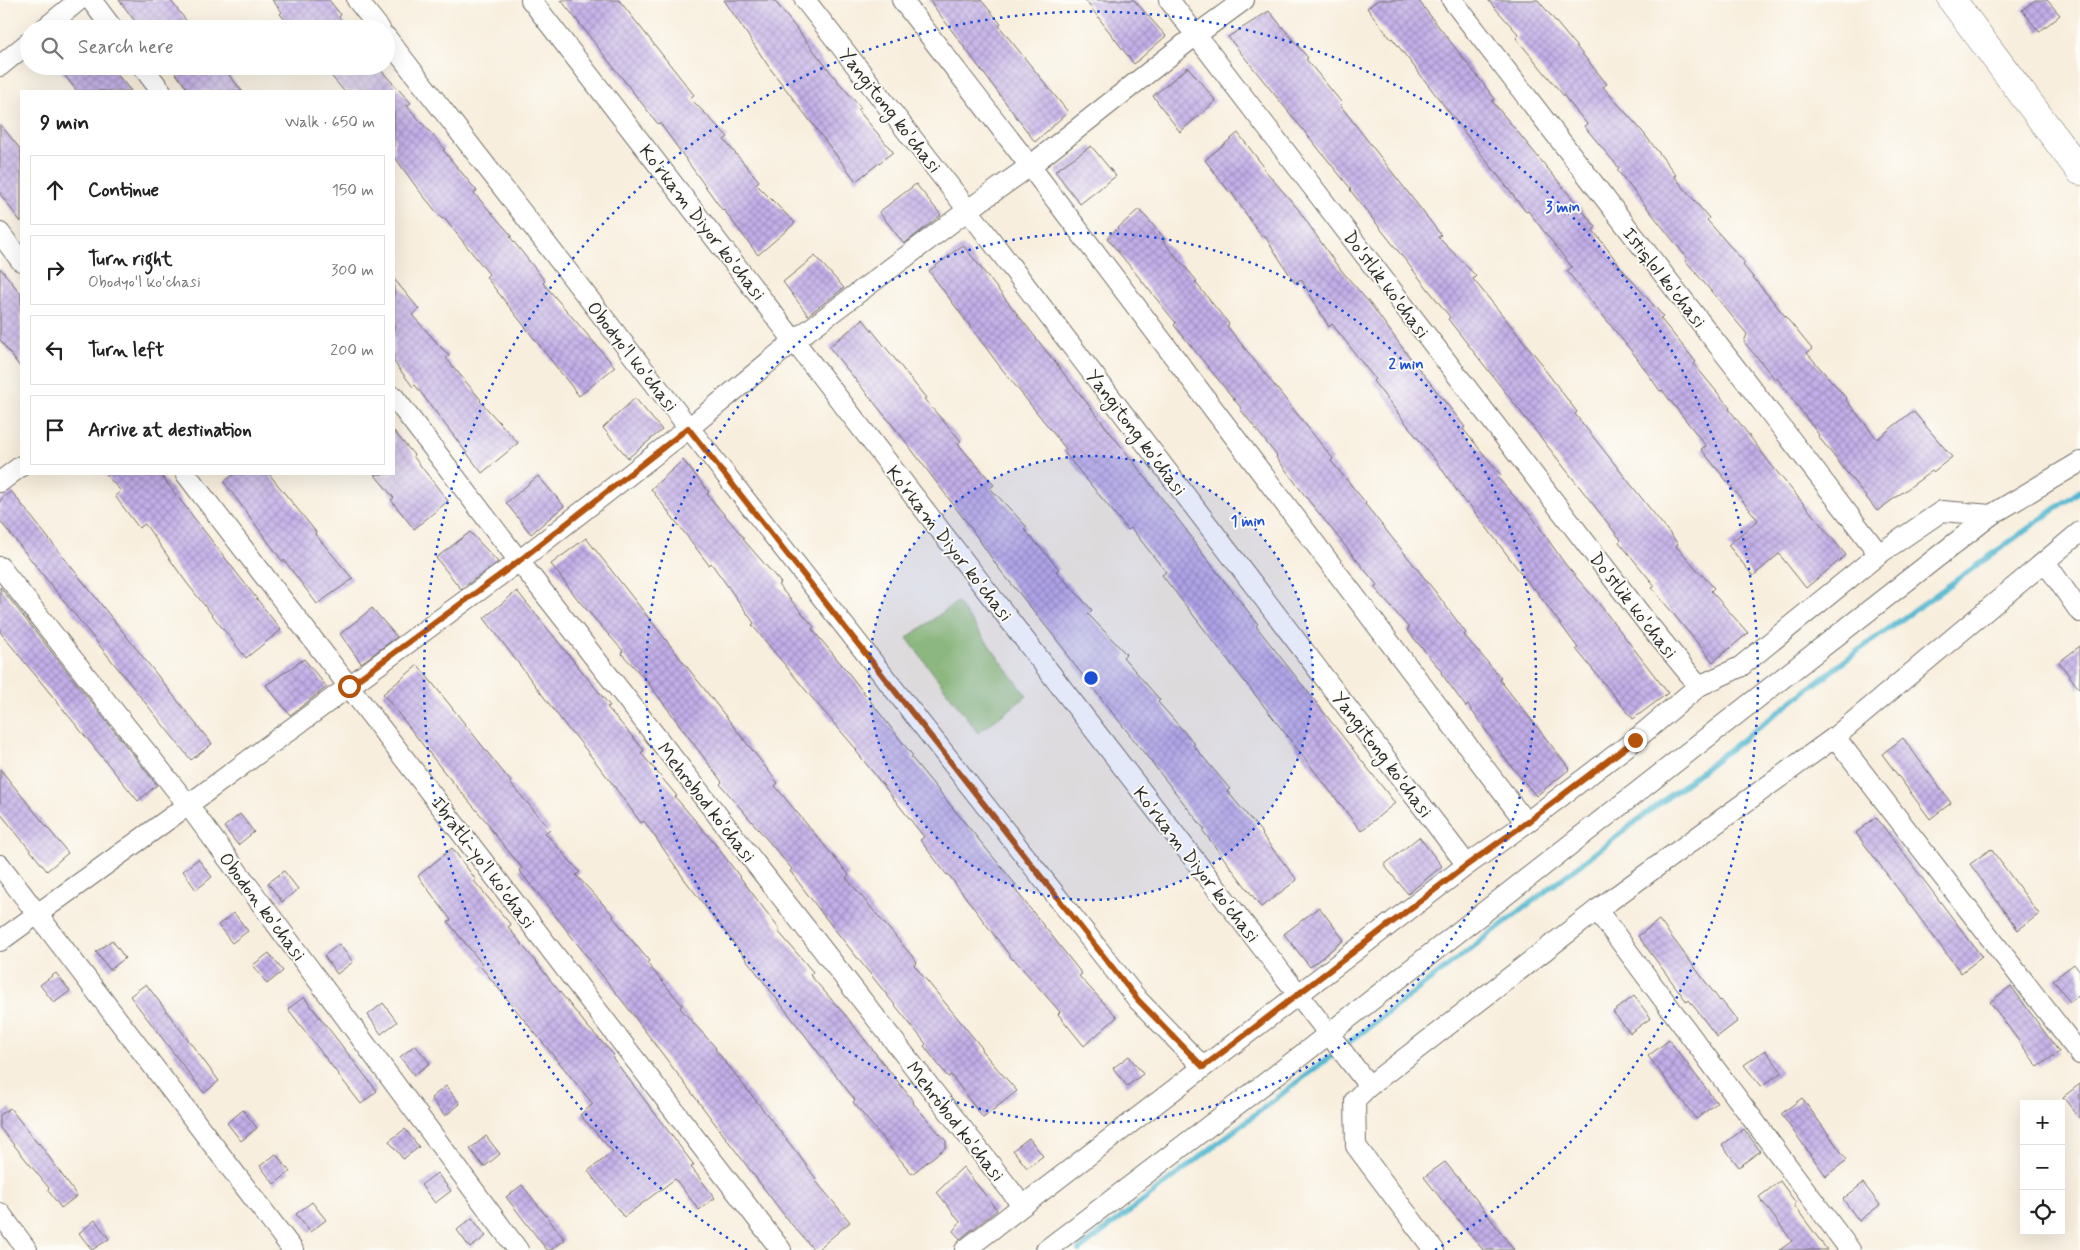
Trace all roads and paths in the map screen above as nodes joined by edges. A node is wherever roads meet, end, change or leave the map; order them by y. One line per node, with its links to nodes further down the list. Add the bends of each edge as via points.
1 (79, 0): 11 (street)
2 (91, 0): 12 (street)
3 (357, 0): 13 (street)
4 (531, 0): 25 (street, Ko'rkam Diyor ko'chasi)
5 (806, 0): 22 (street, Yangitong ko'chasi)
6 (902, 0): 20 (street)
7 (1169, 0): 14 (street, Do'stlik ko'chasi)
8 (1244, 0): 14 (street)
9 (1452, 0): 34 (street, Istiqlol ko'chasi)
10 (1952, 0): 21 (street)
11 (55, 20)
12 (106, 20)
13 (373, 20)
14 (1196, 35): 20 (street); 40 (street, Do'stlik ko'chasi)
15 (20, 49): 17 (street)
16 (395, 50): 27 (street, Obodyo'l ko'chasi)
17 (0, 66)
18 (149, 75): 19 (street)
19 (160, 90)
20 (1030, 166): 22 (street); 43 (street)
21 (2080, 171)
22 (968, 210): 25 (street); 45 (street, Yangitong ko'chasi)
23 (0, 233): 24 (street)
24 (20, 259)
25 (794, 341): 27 (street); 49 (street, Ko'rkam Diyor ko'chasi)
26 (395, 398): 35 (street, Mehrobod ko'chasi)
27 (688, 428): 35 (street); 52 (street, Obodyo'l ko'chasi, via 1138,1000)
28 (2080, 462): 32 (street)
29 (20, 467): 31 (street)
30 (187, 475): 39 (street, Ibratli-yo'l ko'chasi)
31 (0, 482)
32 (1991, 514): 34 (street, via 1942,511); 50 (street)
33 (2080, 532): 36 (street)
34 (1878, 554): 40 (street, via 1740,667)
35 (519, 561): 39 (street); 54 (street, Mehrobod ko'chasi)
36 (2046, 562): 38 (street); 41 (street)
37 (0, 567): 42 (street, Obodon ko'chasi)
38 (2080, 612)
39 (349, 686): 42 (street); 59 (street, Ibratli-yo'l ko'chasi)
40 (1699, 686): 43 (street, via 1635,740)
41 (1835, 737): 46 (street); 51 (street)
42 (188, 805): 47 (street); 58 (street, Obodon ko'chasi)
43 (1526, 823): 45 (street)
44 (0, 865): 47 (street)
45 (1467, 865): 49 (street)
46 (1597, 910): 53 (street); 63 (street)
47 (38, 913): 48 (street); 57 (street)
48 (0, 941)
49 (1298, 996): 50 (street, Ko'rkam Diyor ko'chasi); 52 (street)
50 (1328, 1034): 53 (street, Ko'rkam Diyor ko'chasi); 61 (street)
51 (2080, 1054)
52 (1203, 1067): 54 (street)
53 (1369, 1086): 62 (street, via 1355,1100 1356,1146)
54 (1022, 1205): 60 (street)
55 (0, 1213): 56 (street)
56 (27, 1250)
57 (293, 1250)
58 (518, 1250)
59 (781, 1250)
60 (965, 1250)
61 (1046, 1250)
62 (1434, 1250)
63 (1850, 1250)

